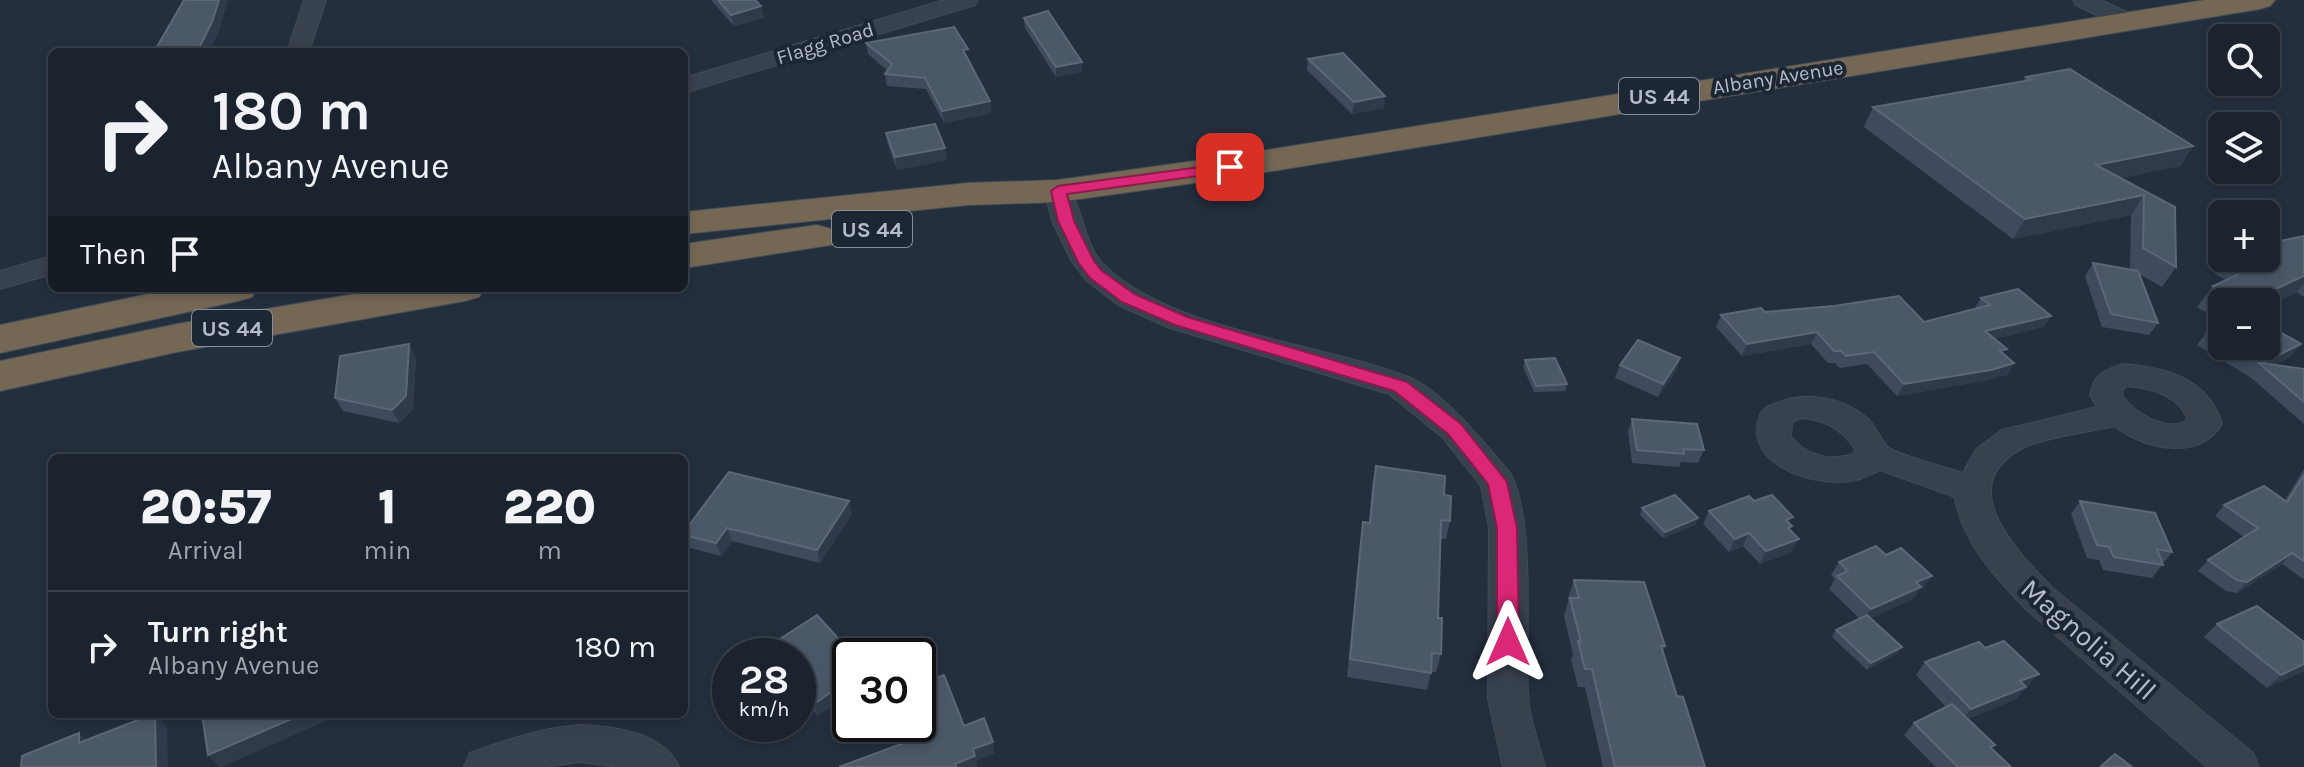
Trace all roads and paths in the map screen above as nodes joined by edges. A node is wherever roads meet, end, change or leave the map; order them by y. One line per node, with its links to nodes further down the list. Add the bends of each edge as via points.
1 (315, 0): 6 (street)
2 (967, 0): 7 (street, Flagg Road)
3 (2084, 0): 5 (street)
4 (2260, 0): 5 (highway, Albany Avenue / US 44)
5 (2129, 22): 8 (highway, Albany Avenue / US 44)
6 (299, 48)
7 (688, 85)
8 (1058, 191): 9 (highway, Albany Avenue / US 44, via 968,194); 10 (highway, Albany Avenue / US 44, via 980,213); 22 (street, via 1086,262 1128,298 1181,321 1400,386 1454,429 1498,482 1507,528 1508,699)
9 (688, 223)
10 (688, 255)
11 (48, 266): 12 (street)
12 (0, 280)
13 (219, 292): 15 (highway, US 44)
14 (442, 292): 16 (highway, US 44, via 177,338)
15 (0, 339)
16 (0, 376)
17 (2118, 414): 19 (street, via 2014,438 1988,458)
18 (1871, 454): 19 (street)
19 (1972, 489): 23 (street, Magnolia Hill, via 1975,512 2014,573 2078,634)
20 (485, 767): 21 (street, via 559,744 595,743 626,750)
21 (658, 767)
22 (1524, 767)
23 (2238, 767)

